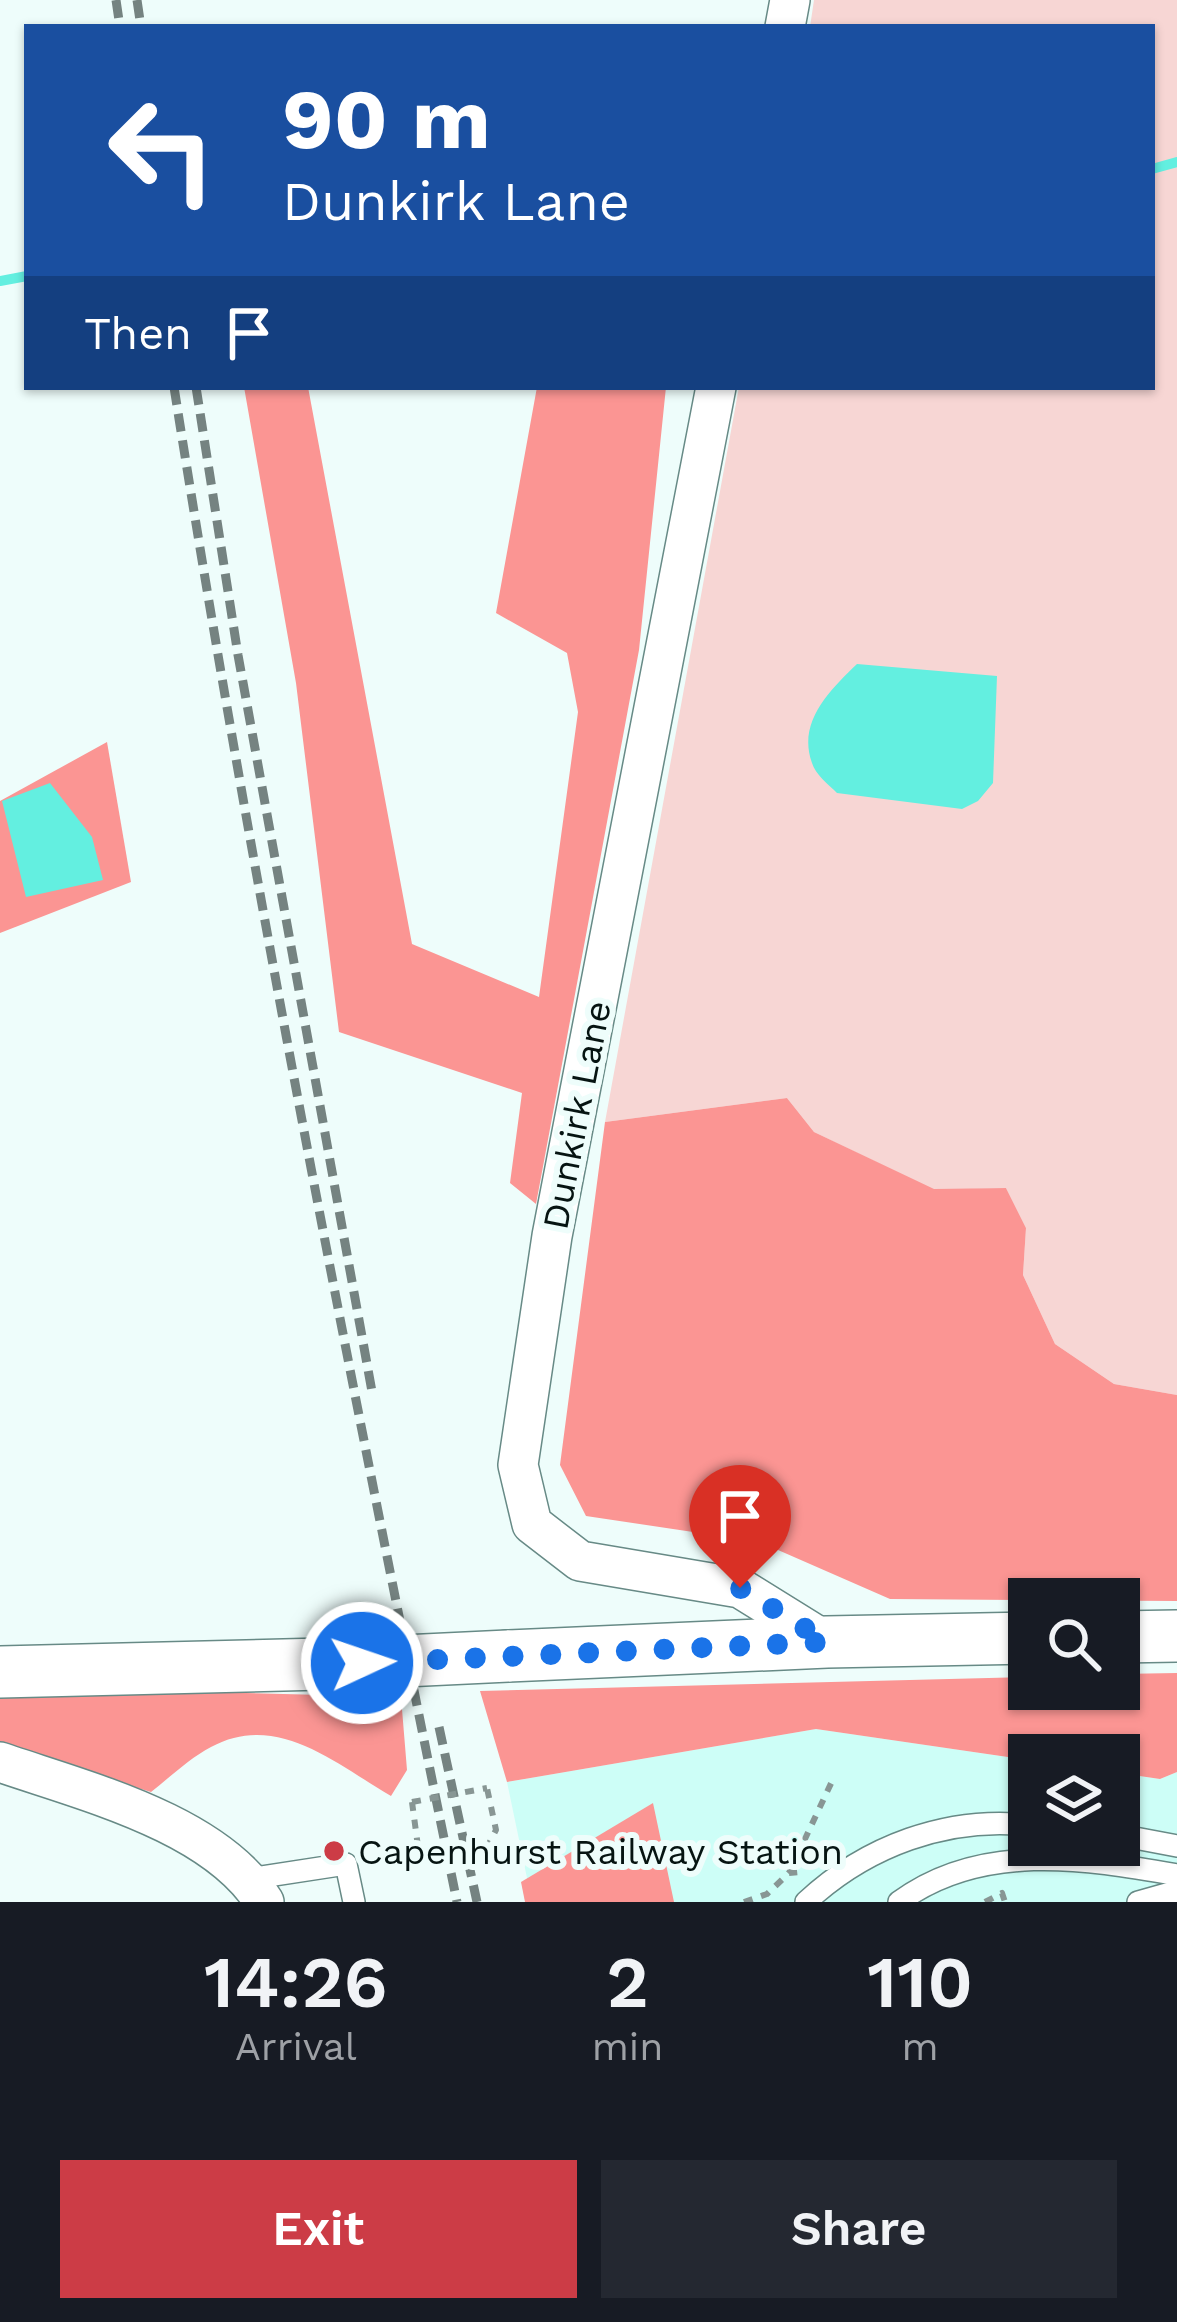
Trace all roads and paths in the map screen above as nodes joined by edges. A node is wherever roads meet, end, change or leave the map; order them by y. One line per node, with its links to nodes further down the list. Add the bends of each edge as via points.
1 (715, 390): 5 (street, Dunkirk Lane, via 552,1237 518,1465 532,1524 580,1561 740,1588)
2 (1177, 1636): 3 (street)
3 (1140, 1637)
4 (1008, 1638): 5 (street)
5 (827, 1642): 6 (street, bridge)
6 (0, 1672)
7 (0, 1762): 19 (street, via 162,1818)
8 (834, 1777): 17 (path)
9 (1008, 1823): 13 (lane, via 909,1838)
10 (1140, 1839): 11 (lane)
11 (1177, 1846)
12 (418, 1854): 14 (path); 15 (path); 16 (path, bridge, via 412,1802 487,1788 496,1830)
13 (860, 1859): 22 (lane); 23 (lane)
14 (346, 1864): 19 (lane); 21 (lane)
15 (432, 1864)
16 (478, 1865)
17 (789, 1873)
18 (1177, 1875): 24 (lane, via 1032,1859 974,1865)
19 (256, 1890)
20 (1177, 1891): 27 (lane)
21 (353, 1902)
22 (806, 1902)
23 (821, 1902)
24 (899, 1902)
25 (985, 1902): 26 (path, via 1003,1894)
26 (1005, 1902)
27 (1138, 1902)

